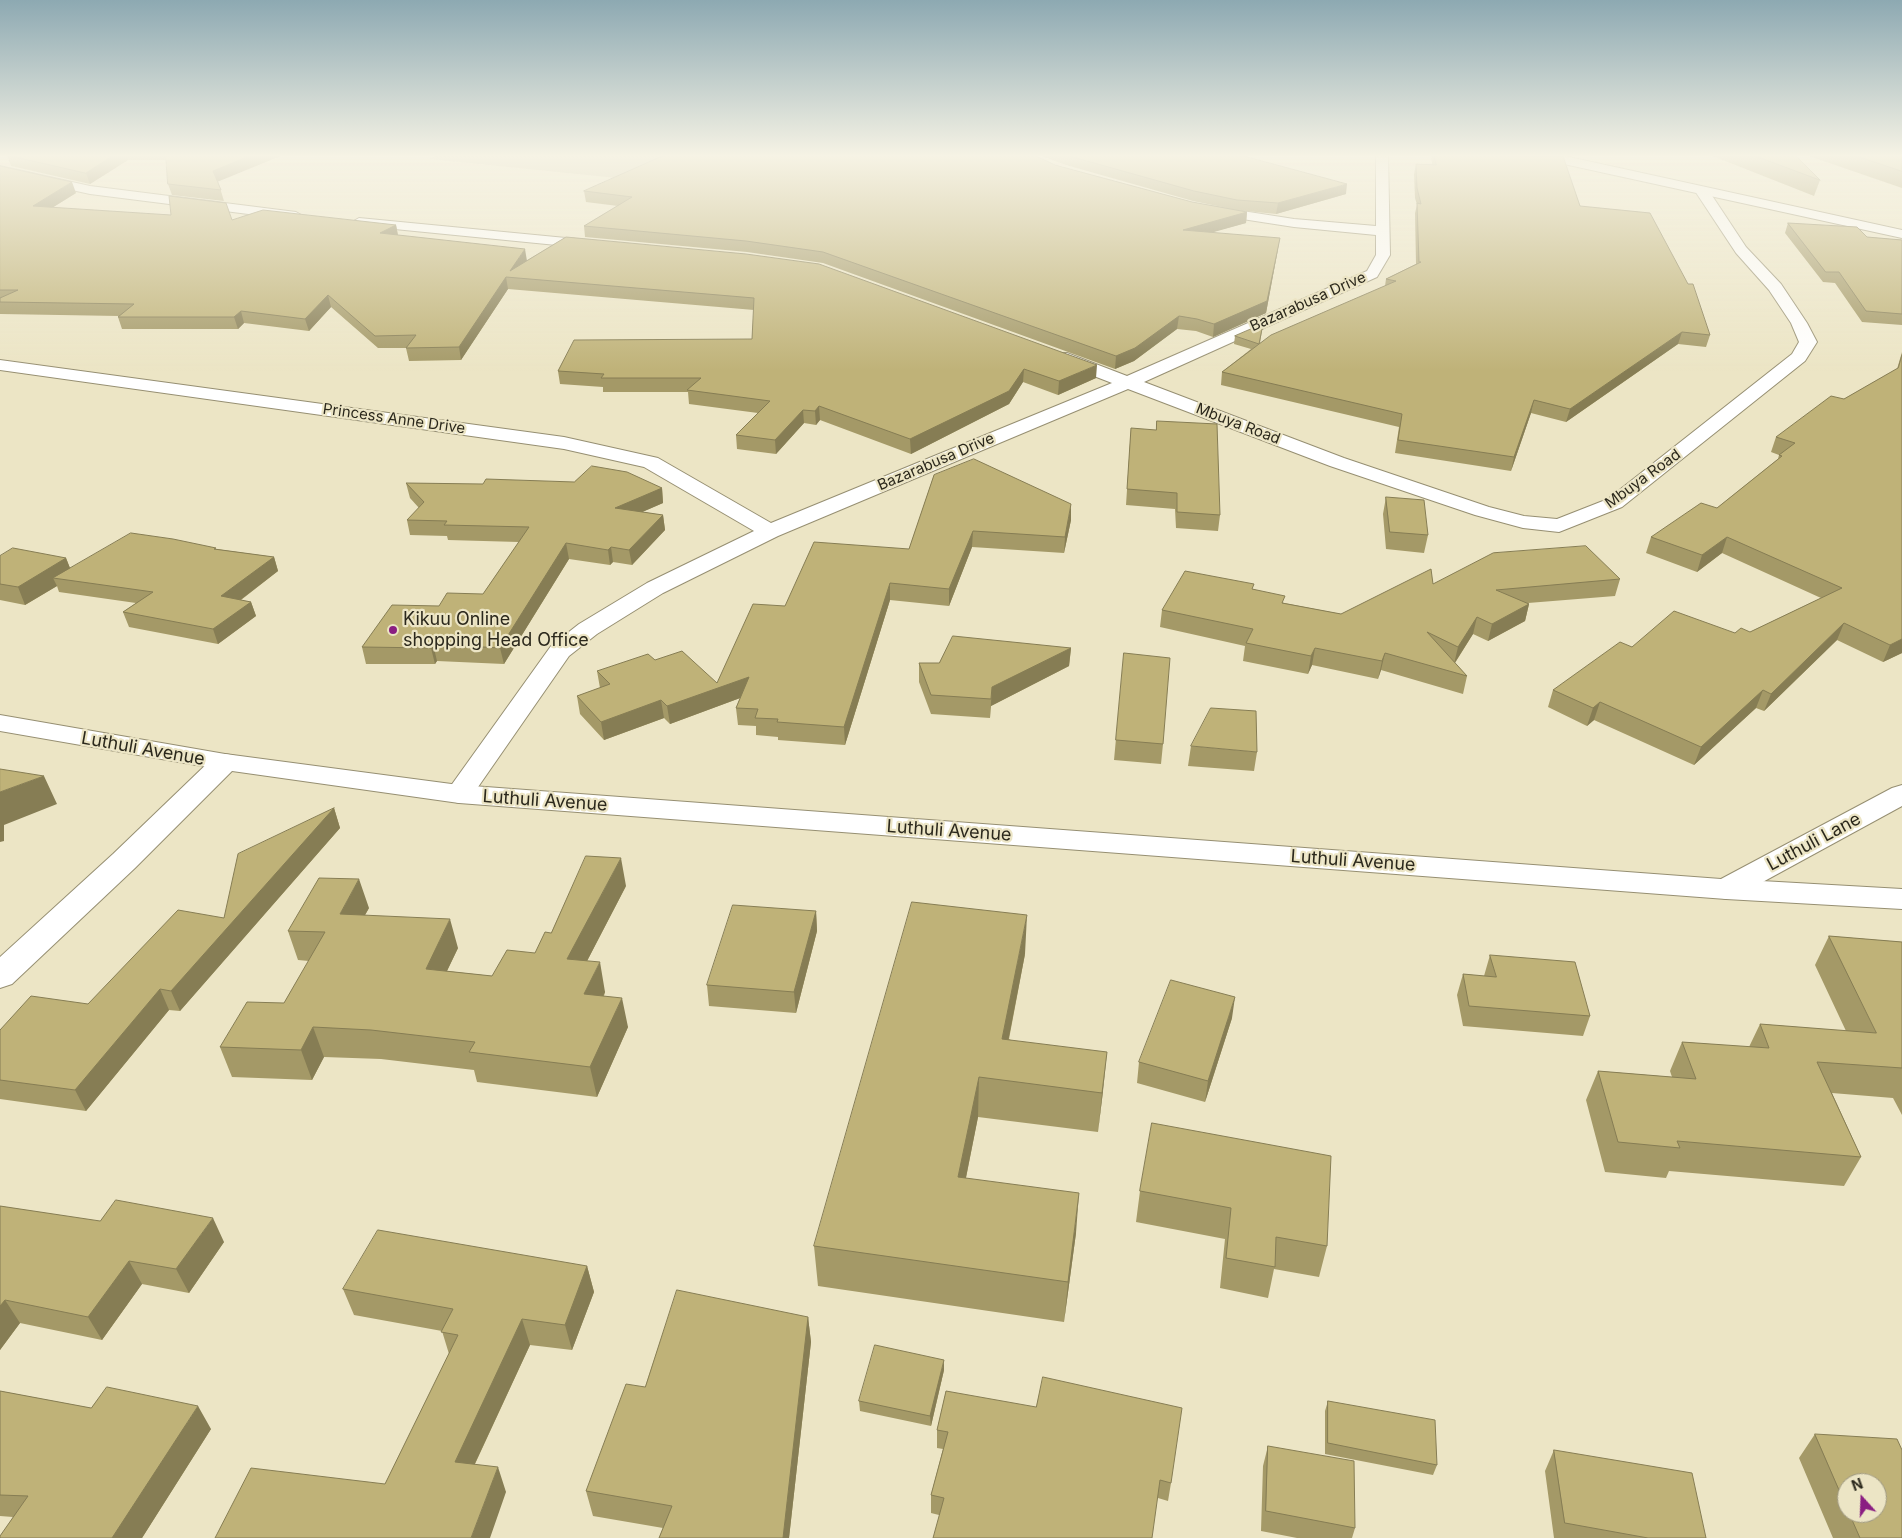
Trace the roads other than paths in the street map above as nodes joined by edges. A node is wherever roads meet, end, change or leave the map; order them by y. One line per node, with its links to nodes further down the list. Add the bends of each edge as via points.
1 (407, 227): 8 (street)
2 (1329, 227): 6 (street)
3 (1382, 227): 6 (street, Bazarabusa Drive)
4 (1726, 227): 11 (street, Mbuya Road, via 1741,250 1775,287 1808,342 1799,357 1615,502 1559,526 1523,522 1482,511 1337,462)
5 (1868, 227): 7 (street)
6 (1382, 231): 11 (street, Bazarabusa Drive, via 1383,255 1372,274)
7 (1902, 234)
8 (610, 246)
9 (1047, 352): 11 (street)
10 (0, 365): 12 (street, Princess Anne Drive, via 564,442 651,462)
11 (1129, 382): 12 (street, Bazarabusa Drive)
12 (770, 531): 15 (street, Bazarabusa Drive, via 655,588 588,628 560,651)
13 (0, 723): 14 (street, Luthuli Avenue)
14 (225, 762): 15 (street, Luthuli Avenue); 19 (street)
15 (459, 794): 17 (street, Luthuli Avenue)
16 (1902, 794): 17 (street, Luthuli Lane)
17 (1726, 889): 18 (street, Luthuli Avenue)
18 (1902, 899)
19 (0, 976)

